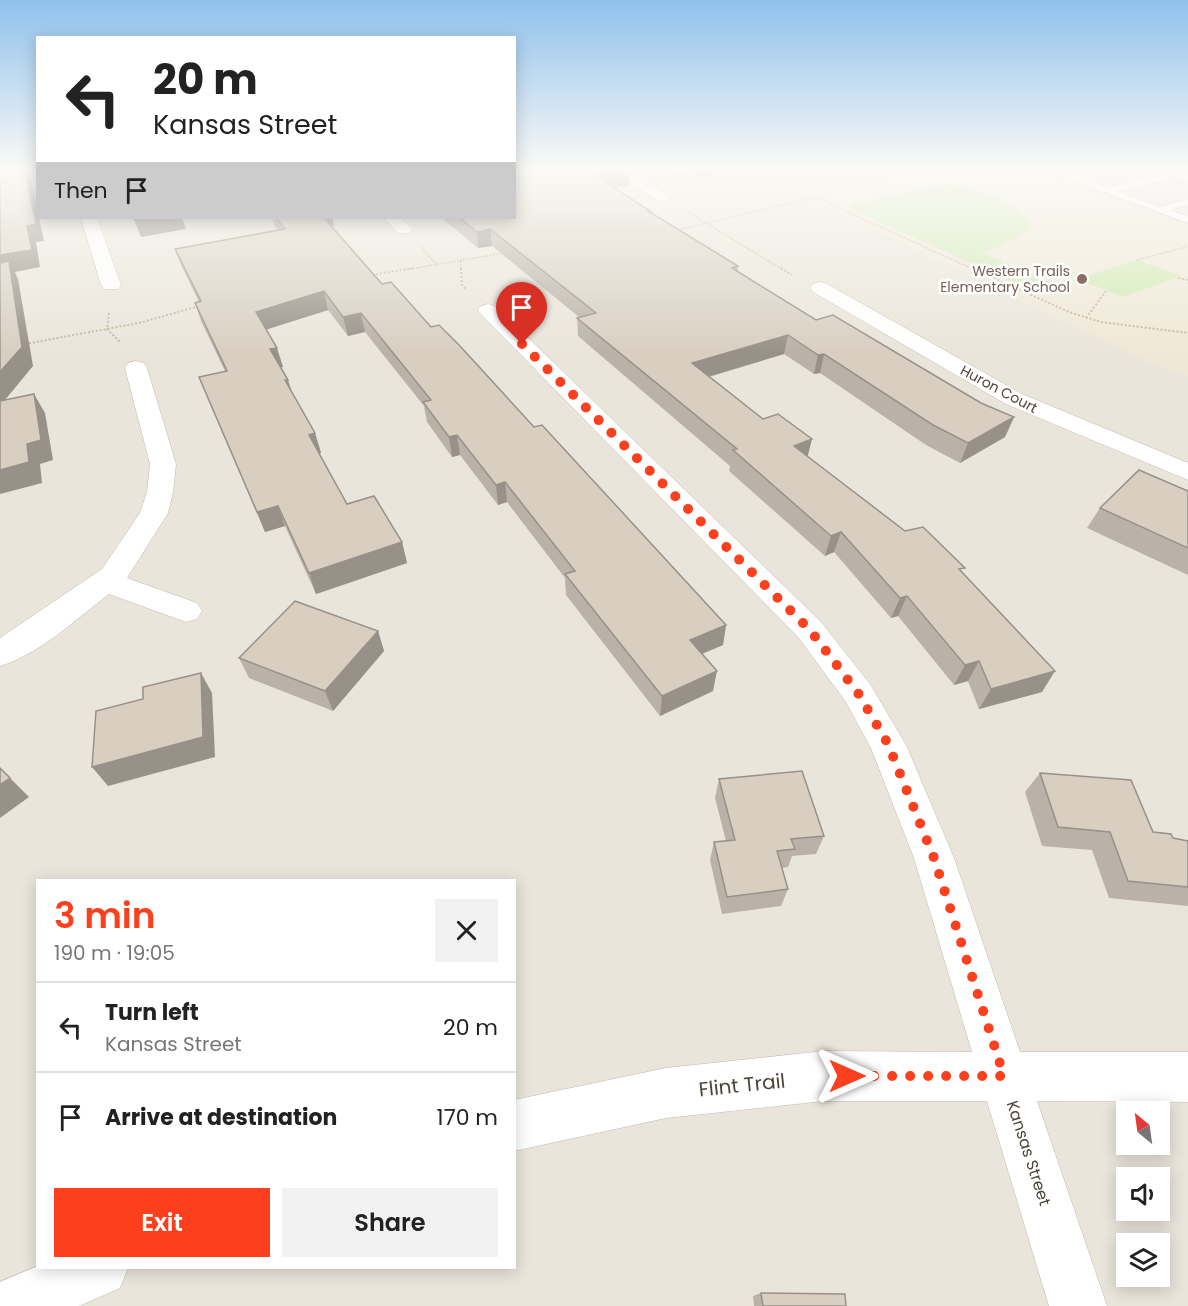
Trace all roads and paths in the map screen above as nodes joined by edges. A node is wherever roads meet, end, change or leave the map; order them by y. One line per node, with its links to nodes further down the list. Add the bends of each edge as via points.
1 (93, 231): 10 (street)
2 (719, 231): 11 (path)
3 (892, 231): 15 (path)
4 (1188, 246): 6 (path)
5 (513, 251): 7 (path)
6 (1137, 260)
7 (368, 276)
8 (1178, 278): 9 (path)
9 (1188, 280)
10 (111, 285): 16 (path)
11 (820, 288): 20 (street, Huron Court, via 1014,399)
12 (1106, 291): 15 (path)
13 (203, 305): 16 (path)
14 (488, 310): 24 (street, Kansas Street, via 810,630 858,693 888,744 934,858)
15 (1086, 318): 17 (path)
16 (107, 329): 18 (path); 19 (path, via 125,347)
17 (1188, 333)
18 (21, 345)
19 (136, 368): 21 (street, via 163,464 160,492 154,513 113,576)
20 (1188, 472)
21 (105, 581): 22 (street); 23 (street)
22 (186, 611)
23 (0, 654)
24 (1004, 1076): 25 (street, Flint Trail); 26 (street, Flint Trail, via 824,1076 666,1093); 29 (street, Kansas Street)
25 (1188, 1077)
26 (516, 1126)
27 (98, 1269): 28 (street)
28 (13, 1306)
29 (1078, 1306)

